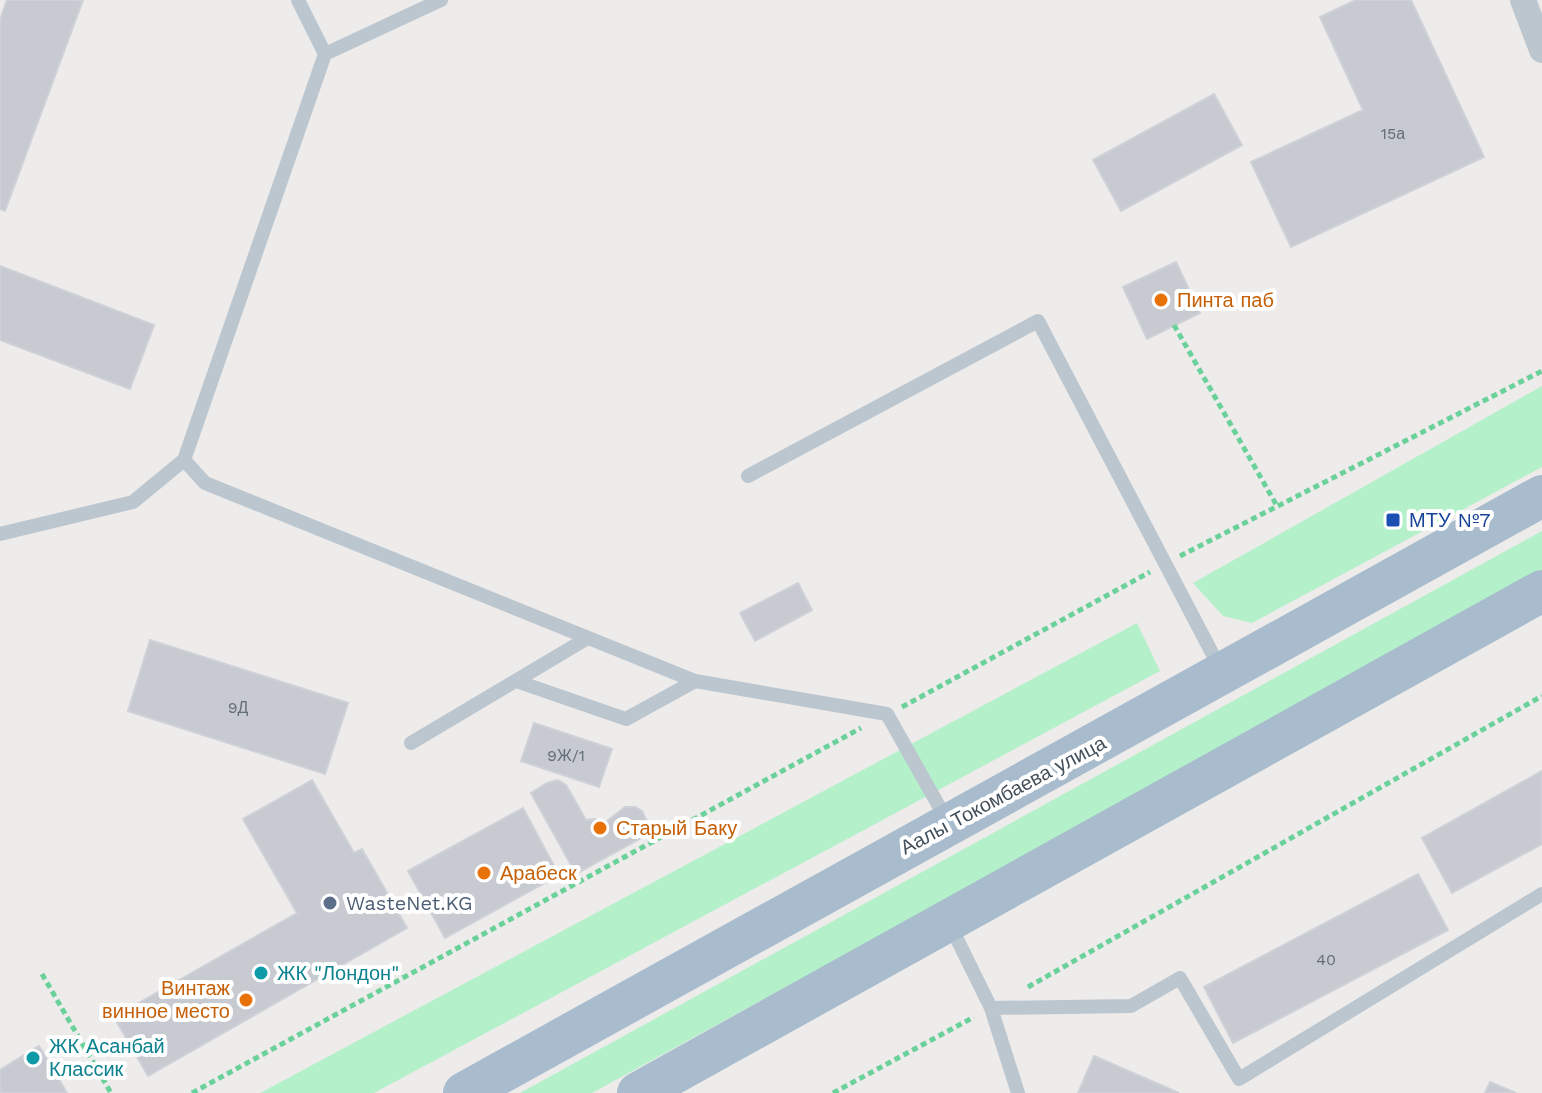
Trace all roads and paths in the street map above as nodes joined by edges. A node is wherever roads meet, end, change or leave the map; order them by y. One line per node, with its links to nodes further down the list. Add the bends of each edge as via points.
1 (298, 0): 5 (lane)
2 (441, 0): 5 (lane)
3 (1523, 0): 4 (street)
4 (1542, 50)
5 (325, 54): 7 (lane)
6 (1174, 325): 10 (path)
7 (184, 460): 11 (lane, via 133,502); 13 (lane, via 205,483)
8 (748, 476): 14 (lane, via 1038,321)
9 (1542, 496): 14 (main road, Аалы Токомбаева улица)
10 (1277, 506)
11 (0, 534)
12 (1542, 591): 21 (main road)
13 (586, 639): 15 (lane); 16 (lane)
14 (1224, 676): 19 (main road, Аалы Токомбаева улица)
15 (516, 681): 16 (lane, via 626,719); 18 (lane)
16 (695, 681): 19 (lane, via 887,714)
17 (1542, 696): 23 (path)
18 (411, 743)
19 (949, 824): 25 (main road, Аалы Токомбаева улица)
20 (1542, 894): 23 (lane, via 1239,1079 1180,978 1131,1006)
21 (948, 921): 23 (lane); 26 (main road)
22 (42, 974): 24 (path)
23 (991, 1008): 27 (path); 28 (lane)
24 (111, 1093)
25 (464, 1093)
26 (638, 1093)
27 (833, 1093)
28 (1018, 1093)

